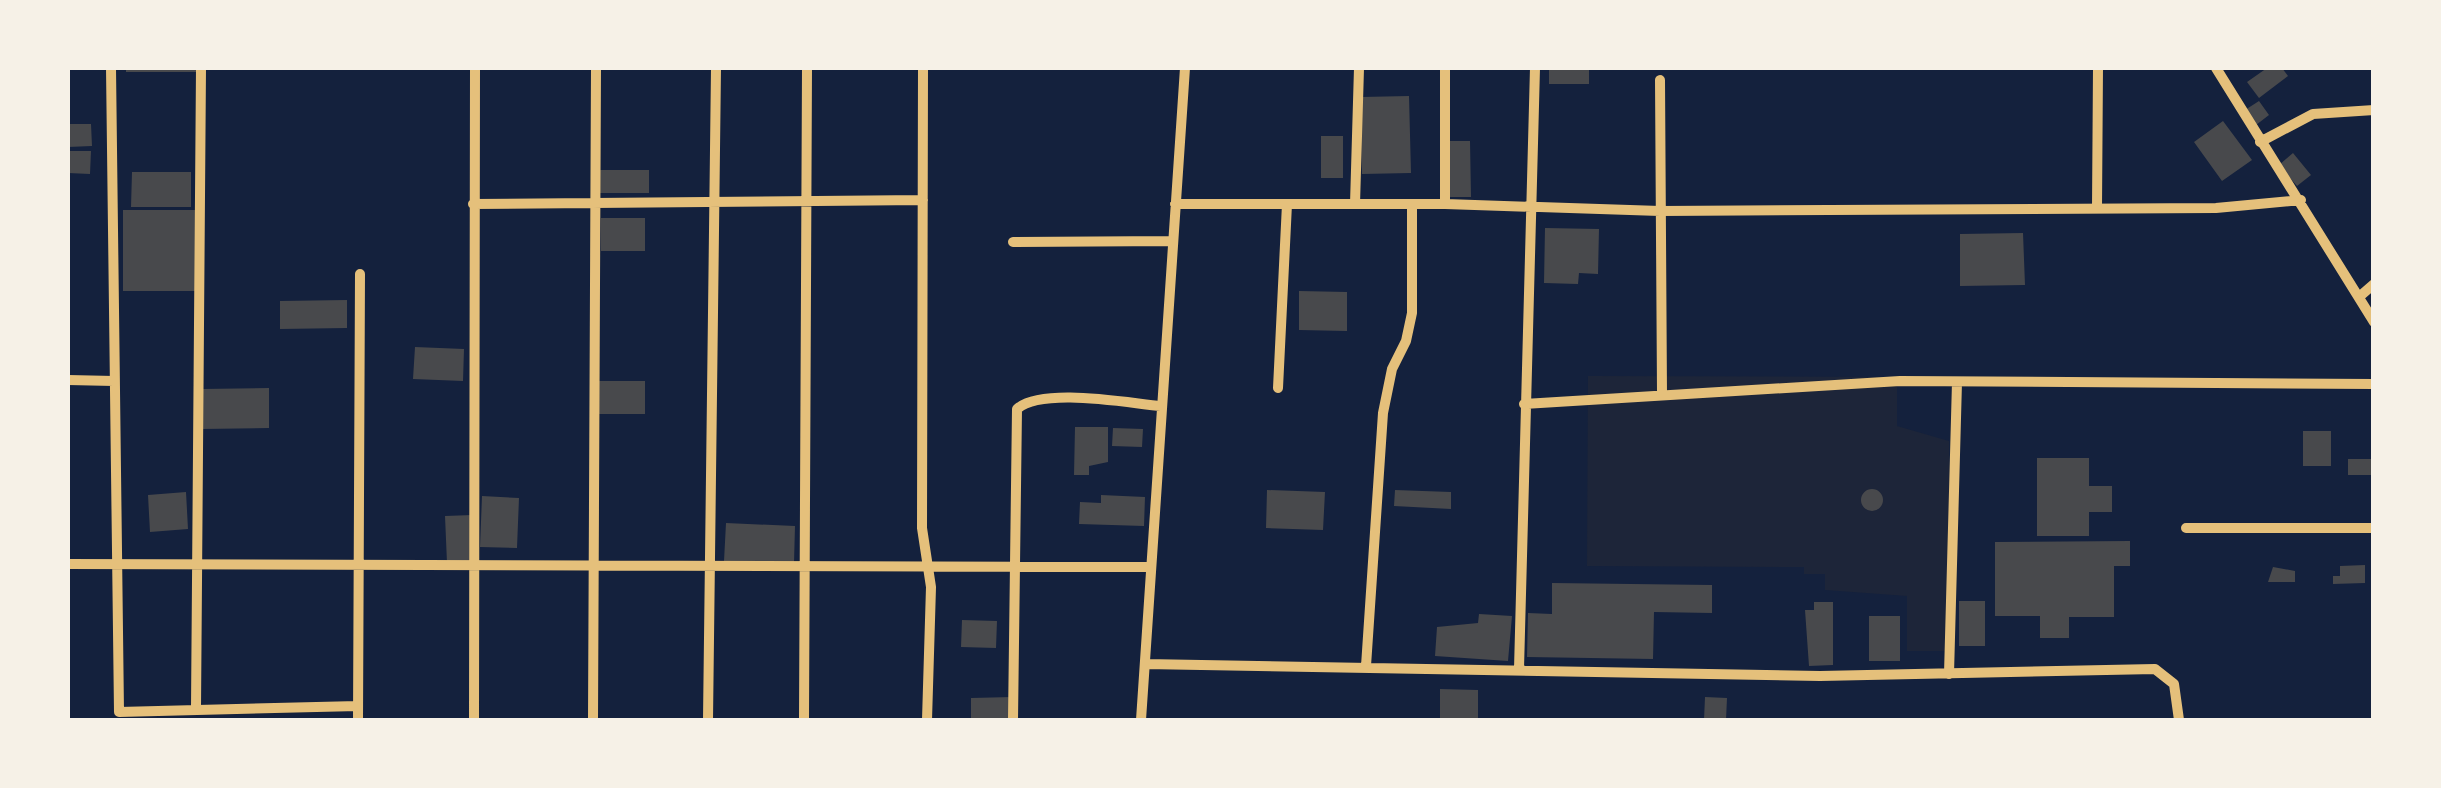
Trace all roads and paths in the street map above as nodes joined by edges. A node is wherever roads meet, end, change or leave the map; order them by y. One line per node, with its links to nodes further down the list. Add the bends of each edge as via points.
1 (111, 68): 38 (street)
2 (201, 68): 49 (street)
3 (475, 68): 22 (street)
4 (596, 68): 20 (street)
5 (716, 68): 21 (street)
6 (808, 68): 19 (street)
7 (924, 68): 17 (street)
8 (1185, 68): 23 (street)
9 (1360, 68): 25 (street)
10 (1444, 68): 27 (street)
11 (1534, 68): 29 (street)
12 (2098, 68): 28 (street)
13 (2216, 68): 16 (street)
14 (1660, 80): 30 (street)
15 (2374, 110): 16 (street, via 2313,114)
16 (2260, 142): 18 (street)
17 (923, 200): 19 (street); 55 (street, via 922,528)
18 (2300, 200): 28 (street, via 2216,208); 35 (street)
19 (805, 201): 21 (street); 54 (street)
20 (594, 202): 21 (street); 22 (street); 52 (street)
21 (715, 203): 53 (street)
22 (474, 204): 51 (street)
23 (1174, 204): 24 (street); 31 (street)
24 (1287, 204): 25 (street); 41 (street)
25 (1354, 204): 26 (street)
26 (1412, 204): 27 (street); 59 (street, via 1412,312 1383,414)
27 (1444, 204): 29 (street)
28 (2097, 207): 30 (street)
29 (1532, 208): 30 (street); 43 (street)
30 (1660, 211): 42 (street)
31 (1172, 241): 32 (street); 44 (street)
32 (1013, 242)
33 (360, 274): 50 (street)
34 (2374, 284): 35 (street)
35 (2359, 297): 36 (street)
36 (2374, 322)
37 (68, 380): 38 (street)
38 (114, 380): 48 (street)
39 (1958, 382): 40 (street); 42 (street); 61 (street)
40 (2374, 384)
41 (1278, 388)
42 (1662, 393): 43 (street)
43 (1524, 404): 60 (street)
44 (1161, 406): 56 (street, via 1050,398 1017,410); 57 (street)
45 (2186, 528): 46 (street)
46 (2374, 528)
47 (68, 564): 48 (street)
48 (115, 564): 49 (street); 63 (street, via 119,712)
49 (200, 564): 50 (street); 63 (street)
50 (359, 565): 51 (street); 62 (street)
51 (475, 565): 52 (street); 65 (street)
52 (596, 566): 53 (street); 66 (street)
53 (709, 566): 54 (street); 67 (street)
54 (802, 566): 55 (street); 68 (street)
55 (929, 566): 56 (street); 69 (street)
56 (1012, 567): 57 (street); 70 (street)
57 (1150, 568): 58 (street)
58 (1145, 664): 59 (street); 71 (street)
59 (1366, 666): 60 (street)
60 (1520, 670): 61 (street)
61 (1948, 674): 72 (street, via 2155,670 2174,684)
62 (358, 706): 63 (street); 64 (street)
63 (196, 709)
64 (358, 720)
65 (474, 720)
66 (593, 720)
67 (708, 720)
68 (804, 720)
69 (927, 720)
70 (1012, 720)
71 (1140, 720)
72 (2178, 720)

